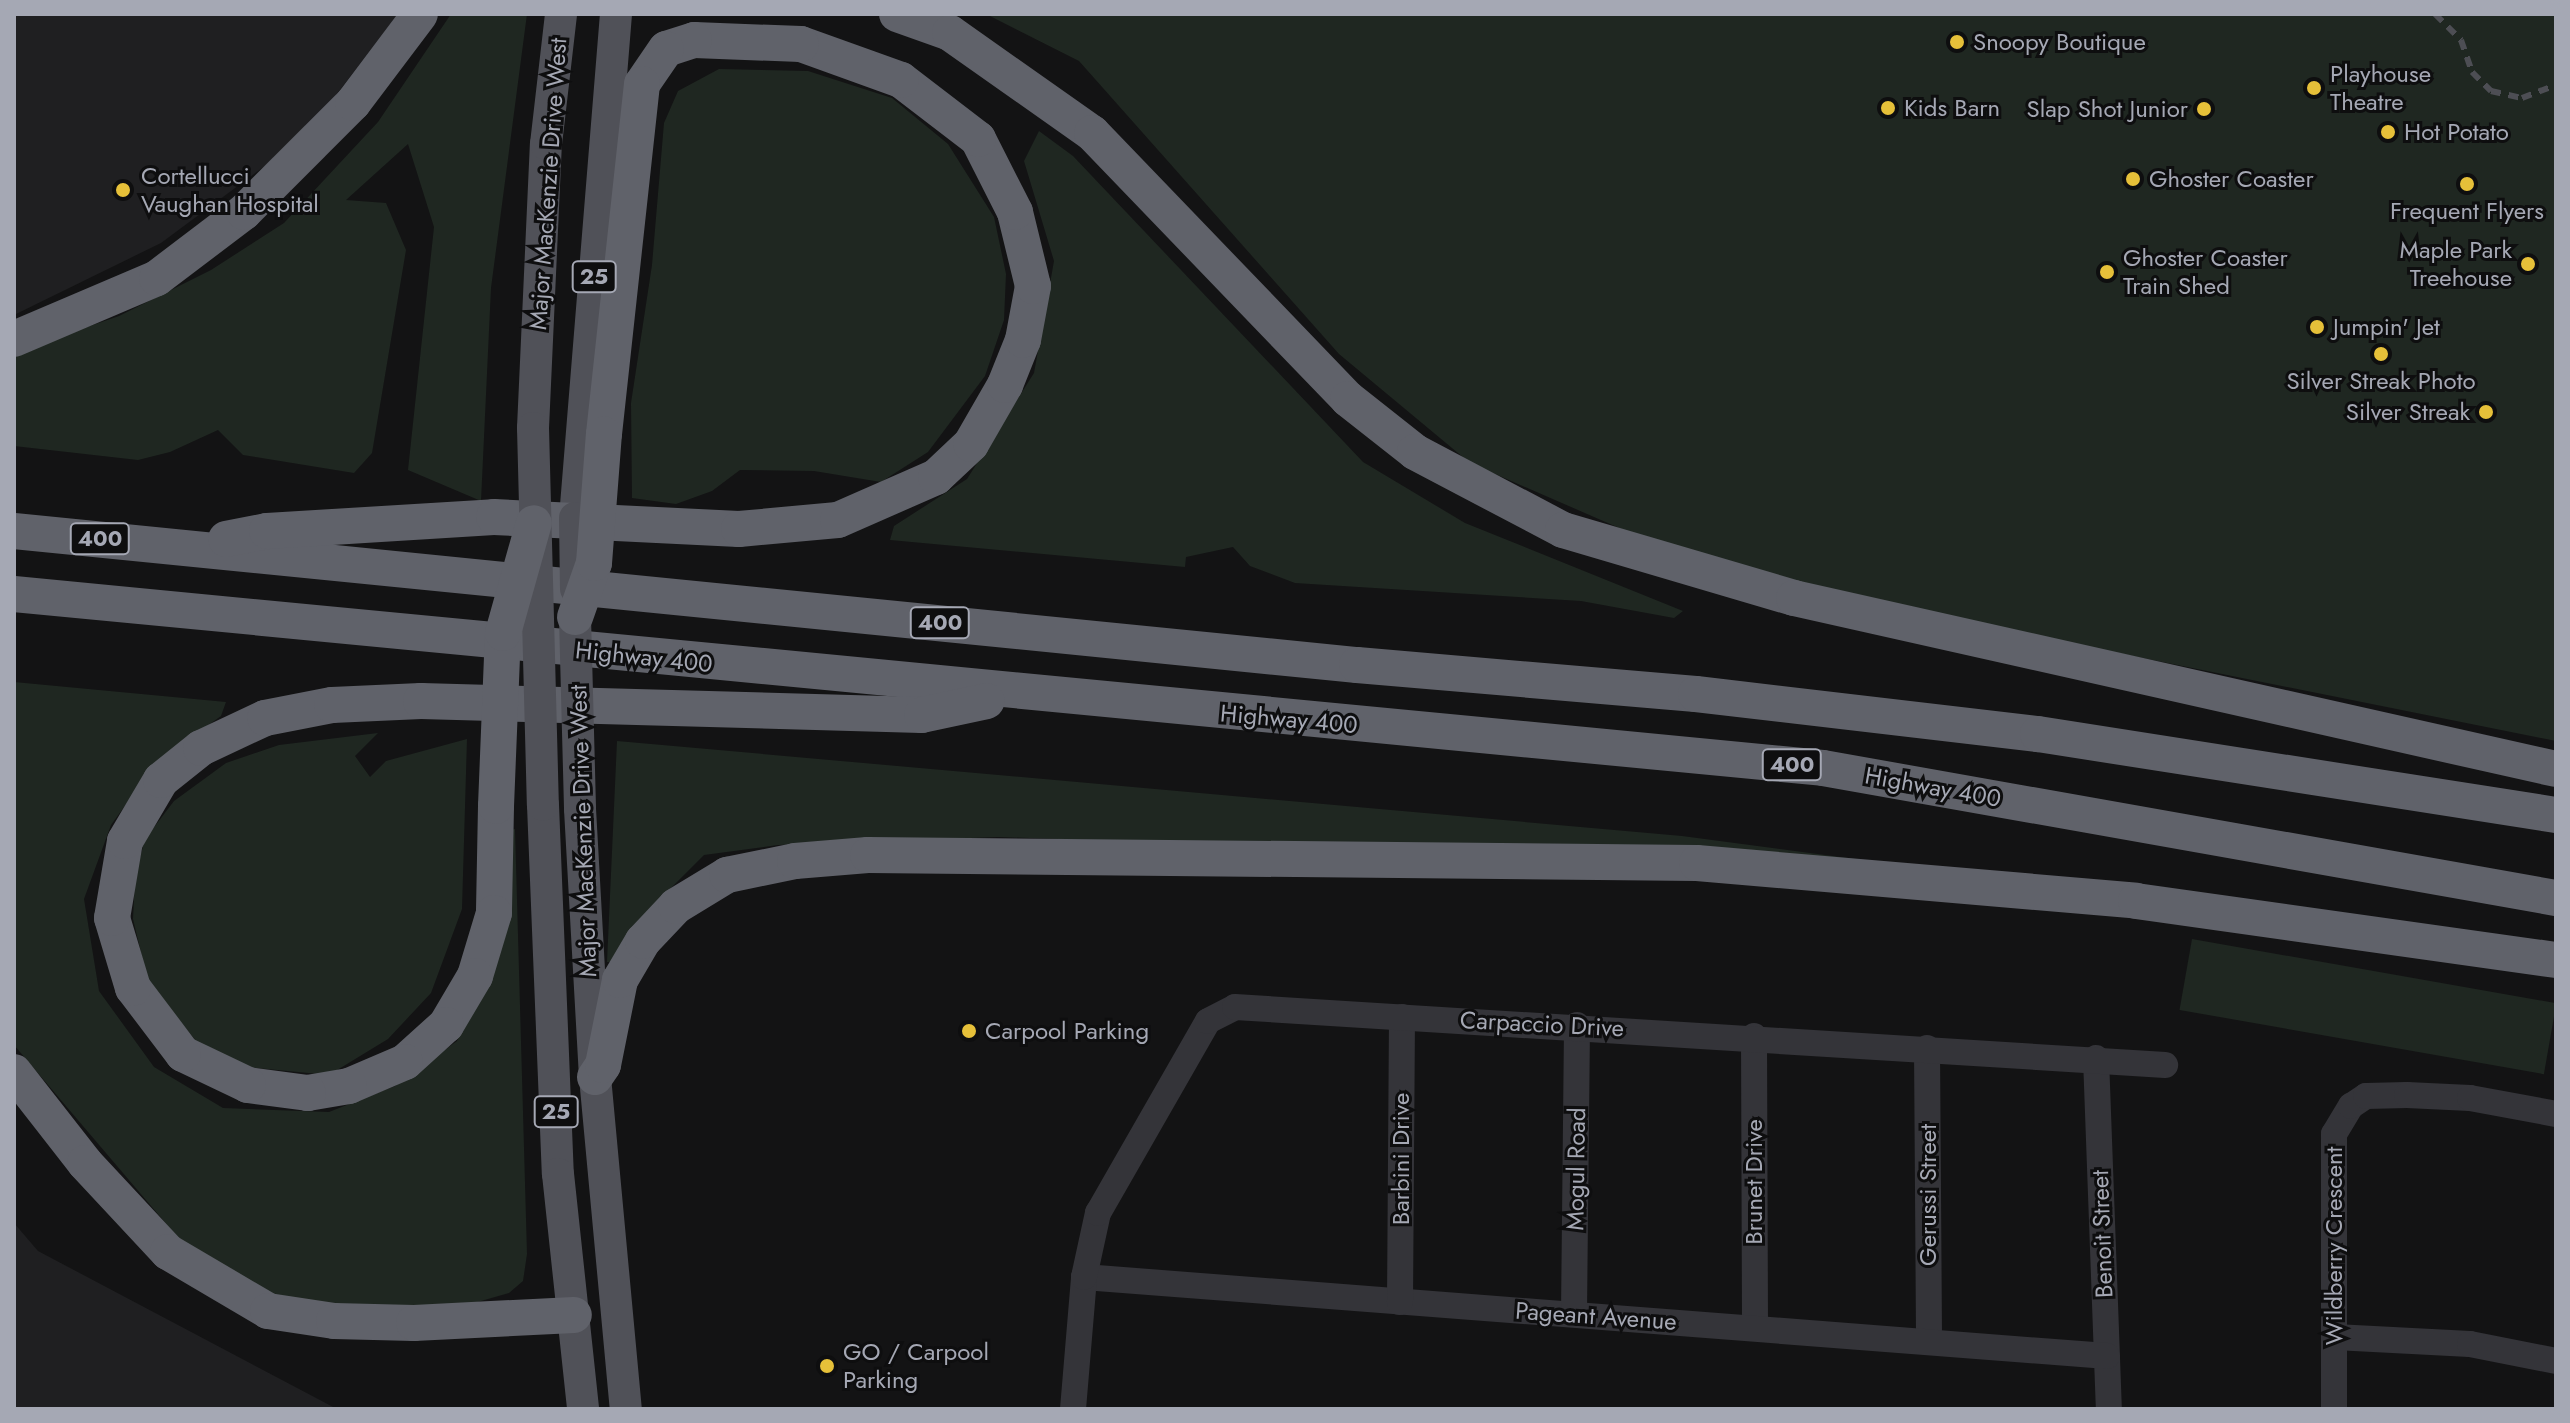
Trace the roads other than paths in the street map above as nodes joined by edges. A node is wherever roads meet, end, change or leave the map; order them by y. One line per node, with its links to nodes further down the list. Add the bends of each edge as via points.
1 (420, 14): 5 (highway, via 353,103 244,212 157,278)
2 (561, 14): 6 (main road, Major MacKenzie Drive West / 25, bridge, via 546,144 533,428)
3 (616, 14): 10 (main road, Major MacKenzie Drive West / 25, bridge, via 575,518)
4 (897, 14): 12 (highway, via 950,33 1092,133 1348,399 1404,443 1563,530 1794,598)
5 (14, 339)
6 (534, 523): 11 (highway, bridge, via 503,633 496,806 494,913 475,976 446,1025 405,1062 349,1086 308,1093 248,1085 183,1054 133,988 112,918 125,841 161,780 201,748 265,718 332,705 421,701 922,715); 28 (main road, Major MacKenzie Drive West / 25, bridge, via 558,1174)
7 (14, 531): 8 (highway, 400)
8 (185, 547): 10 (highway, bridge, via 267,531 494,517 739,529 838,520 936,477 971,444 1005,385 1023,340 1033,286 1015,212 978,139 901,80 801,44 694,40 666,49 642,84 604,434 594,563); 13 (highway, 400, via 1696,694 2038,734)
9 (14, 594): 11 (highway, Highway 400 / 400)
10 (575, 617): 23 (main road, Major MacKenzie Drive West / 25, bridge)
11 (1020, 694): 14 (highway, Highway 400 / 400, via 1823,768)
12 (2556, 769)
13 (2556, 815)
14 (2556, 898)
15 (2556, 960): 23 (highway, via 2136,901 1697,863 868,855 795,861 727,875 676,906 643,941 620,980 603,1065)
16 (1402, 1017): 17 (street, Carpaccio Drive); 25 (street, Carpaccio Drive, via 1257,1005 1235,1007 1208,1021 1098,1213); 26 (street, Barbini Drive)
17 (1577, 1025): 18 (street, Carpaccio Drive); 27 (street, Mogul Road)
18 (1754, 1036): 19 (street, Carpaccio Drive); 29 (street, Brunet Drive)
19 (1927, 1048): 20 (street, Carpaccio Drive); 31 (street, Gerussi Street)
20 (2096, 1058): 21 (street, Carpaccio Drive); 32 (street, Benoit Street)
21 (2165, 1065)
22 (14, 1072): 28 (highway, via 85,1163 168,1252 268,1311 334,1321 414,1323)
23 (595, 1077): 35 (main road, Major MacKenzie Drive West / 25)
24 (2556, 1114): 30 (street, Wildberry Crescent, via 2470,1098 2423,1096 2366,1096 2351,1106 2334,1134)
25 (1084, 1277): 26 (street, Pageant Avenue); 36 (street, Carpaccio Drive)
26 (1400, 1302): 27 (street, Pageant Avenue)
27 (1574, 1313): 29 (street, Pageant Avenue)
28 (574, 1315): 34 (main road, Major MacKenzie Drive West / 25)
29 (1755, 1327): 31 (street, Pageant Avenue)
30 (2335, 1337): 33 (street, via 2470,1344); 38 (street, Wildberry Crescent)
31 (1929, 1341): 32 (street, Pageant Avenue)
32 (2107, 1356): 37 (street, Benoit Street)
33 (2556, 1361)
34 (583, 1409)
35 (626, 1409)
36 (1073, 1409)
37 (2109, 1409)
38 (2334, 1409)

